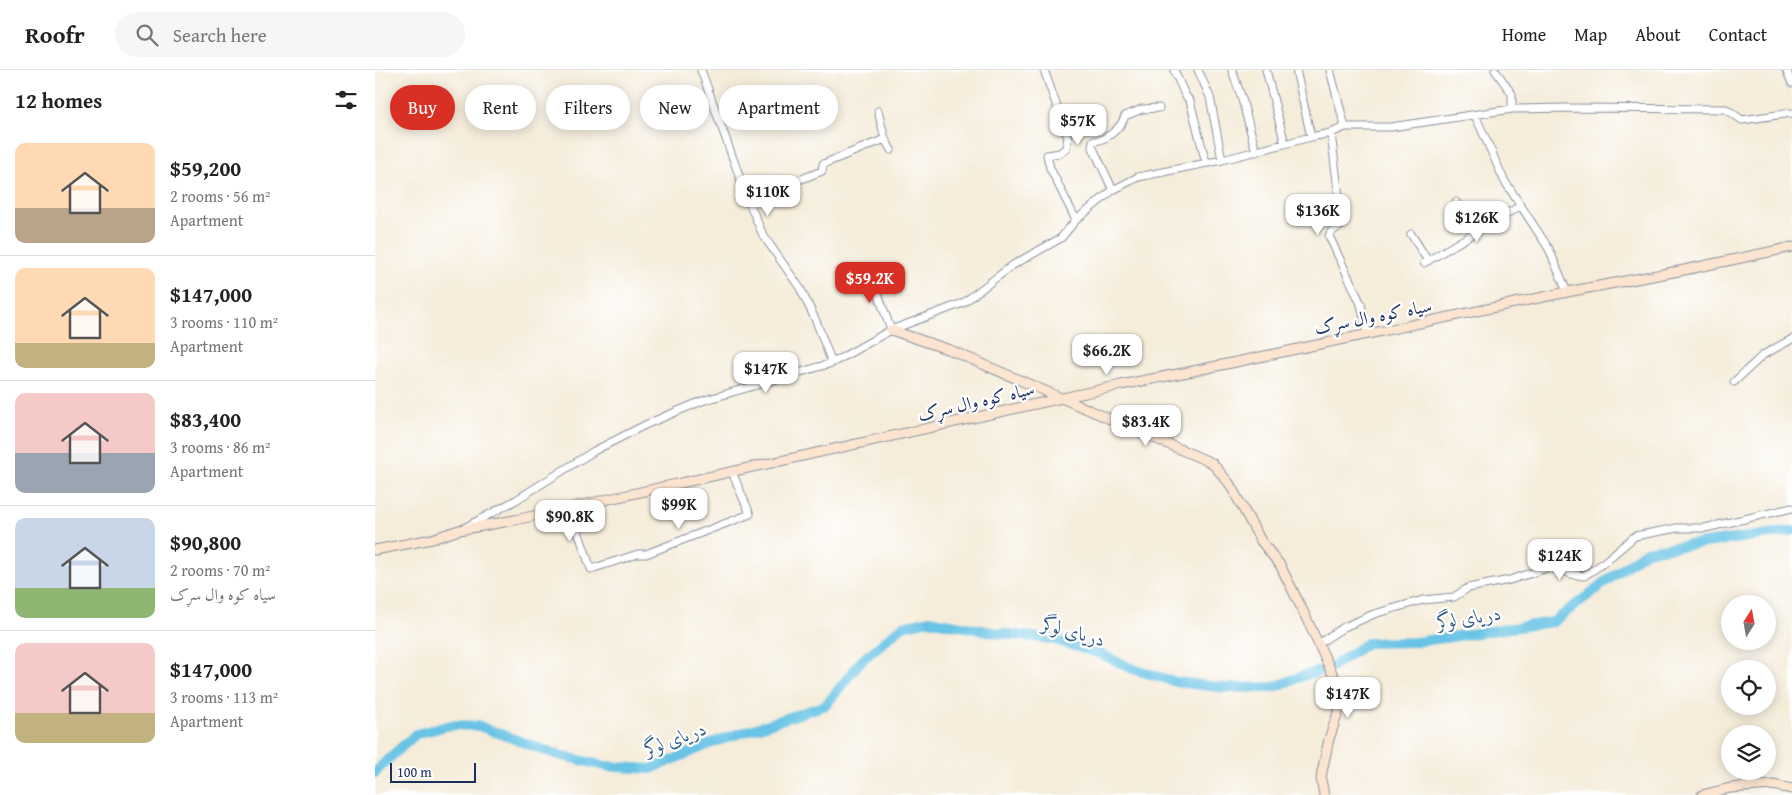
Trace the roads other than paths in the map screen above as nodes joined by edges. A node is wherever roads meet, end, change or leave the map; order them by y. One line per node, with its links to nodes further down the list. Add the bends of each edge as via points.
1 (701, 70): 27 (street)
2 (1044, 70): 30 (street, via 1068,138 1066,148 1060,153 1047,155 1048,161)
3 (1174, 70): 25 (street, via 1190,102)
4 (1198, 70): 24 (street, via 1209,97)
5 (1232, 70): 23 (street)
6 (1266, 70): 21 (street)
7 (1296, 70): 19 (street)
8 (1330, 70): 17 (street)
9 (1495, 70): 13 (street, via 1511,94)
10 (1786, 70): 11 (street)
11 (1792, 83)
12 (1159, 108): 26 (street, via 1142,109 1125,116 1122,125 1101,141 1093,141 1092,146)
13 (1513, 110): 15 (street, via 1712,108 1726,109 1742,120); 16 (street)
14 (878, 111): 20 (street)
15 (1792, 113)
16 (1475, 115): 17 (street, via 1391,127); 29 (street, via 1504,180)
17 (1345, 127): 18 (street)
18 (1331, 133): 19 (street); 37 (street, via 1342,222 1329,236 1361,304)
19 (1311, 136): 21 (street)
20 (885, 139): 22 (street); 27 (street, via 823,164 822,171)
21 (1285, 144): 23 (street)
22 (891, 150)
23 (1256, 152): 24 (street)
24 (1222, 160): 25 (street)
25 (1206, 163): 26 (street, via 1138,177)
26 (1113, 190): 30 (street)
27 (748, 200): 39 (street, via 763,236 799,288 816,321)
28 (1456, 202): 31 (street)
29 (1520, 206): 31 (street); 35 (street, via 1549,249)
30 (1076, 220): 36 (street, via 1061,238 1013,265 963,302)
31 (1473, 233): 32 (street, via 1425,262)
32 (1411, 234)
33 (1792, 247): 35 (street, سیاه کوه وال سړک)
34 (870, 271): 36 (street)
35 (1567, 292): 37 (street, سیاه کوه وال سړک)
36 (891, 330): 39 (street); 41 (street, via 950,350)
37 (1367, 334): 41 (street, سیاه کوه وال سړک)
38 (1792, 338): 40 (street, via 1763,356)
39 (832, 364): 45 (street, via 702,401 647,424 594,451 516,500)
40 (1733, 382)
41 (1063, 398): 42 (street, سیاه کوه وال سړک); 47 (street, via 1212,463 1229,483 1261,540 1280,565)
42 (732, 472): 43 (street, سیاه کوه وال سړک); 43 (street, via 750,514 646,554 591,569)
43 (570, 508): 45 (street, سیاه کوه وال سړک)
44 (1792, 508): 47 (street, via 1705,528 1677,528 1635,536 1584,576 1551,567 1510,580 1468,588 1454,597 1423,600 1374,614 1344,627)
45 (459, 530): 46 (street, سیاه کوه وال سړک, via 432,539)
46 (375, 550)
47 (1318, 644): 49 (street, via 1341,692 1341,704 1322,772)
48 (1792, 789): 50 (street, via 1773,785 1730,788)
49 (1324, 795)
50 (1702, 795)

